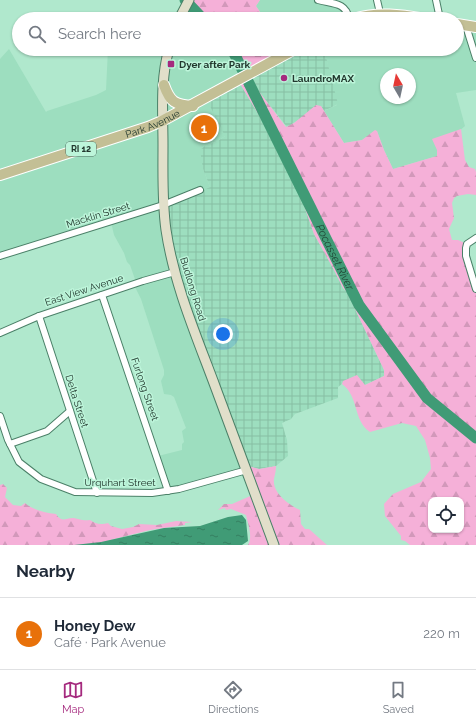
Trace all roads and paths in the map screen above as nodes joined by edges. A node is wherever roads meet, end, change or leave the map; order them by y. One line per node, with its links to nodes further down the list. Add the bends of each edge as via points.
1 (189, 0): 5 (main road)
2 (318, 0): 6 (street, via 342,6)
3 (377, 0): 7 (street)
4 (436, 0): 8 (street)
5 (182, 12)
6 (347, 12)
7 (380, 12)
8 (439, 12)
9 (466, 26): 12 (street)
10 (168, 56): 13 (main road, Budlong Road)
11 (283, 56): 14 (main road, Park Avenue / RI 12)
12 (476, 58)
13 (164, 85): 14 (main road, via 168,96 174,102); 15 (main road, Budlong Road)
14 (193, 106): 15 (main road, Park Avenue / RI 12)
15 (162, 122): 16 (main road, Park Avenue / RI 12); 18 (main road, Budlong Road)
16 (0, 175)
17 (200, 190): 18 (street, Macklin Street)
18 (164, 205): 20 (street, Macklin Street); 21 (main road, Budlong Road, via 166,231)
19 (476, 238): 22 (street, via 470,241 466,248)
20 (0, 256)
21 (175, 272): 23 (street, East View Avenue); 29 (main road, Budlong Road, via 191,323)
22 (476, 289)
23 (102, 295): 24 (street, East View Avenue); 30 (street, Furlong Street)
24 (39, 316): 25 (street, East View Avenue); 26 (street, Delta Street)
25 (0, 333)
26 (70, 411): 28 (street, via 47,431); 31 (street, Delta Street)
27 (0, 416): 28 (street, Urquhart Street)
28 (10, 444): 31 (street, Urquhart Street, via 19,462 41,480 75,492)
29 (247, 470): 30 (street, Urquhart Street); 32 (main road, Budlong Road)
30 (168, 491): 31 (street, Urquhart Street)
31 (97, 493)
32 (274, 545)

